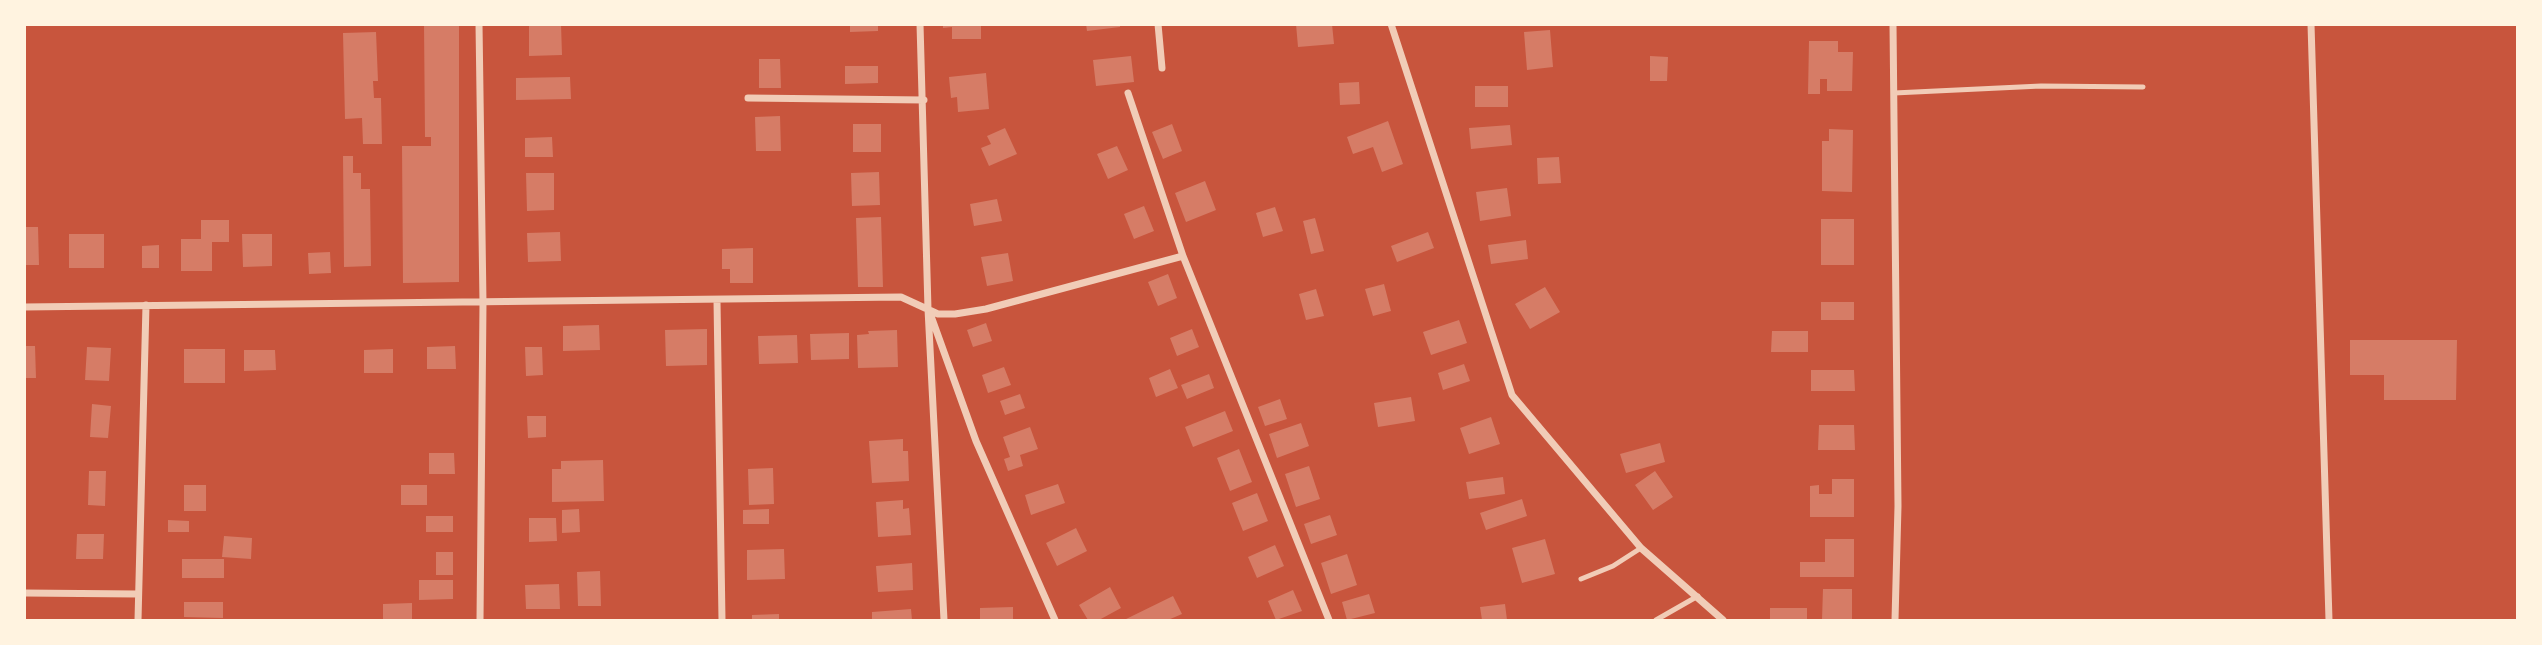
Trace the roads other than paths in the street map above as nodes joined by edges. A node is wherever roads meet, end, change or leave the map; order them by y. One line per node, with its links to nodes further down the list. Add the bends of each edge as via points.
1 (479, 24): 15 (street)
2 (920, 24): 12 (street)
3 (1158, 24): 7 (street)
4 (1391, 24): 19 (street, via 1512,395)
5 (1893, 24): 10 (street)
6 (2311, 24): 33 (street)
7 (1162, 68)
8 (2143, 87): 10 (lane)
9 (1128, 93): 13 (street)
10 (1894, 93): 32 (street)
11 (748, 98): 12 (street)
12 (924, 100): 18 (street)
13 (1183, 257): 18 (street, via 986,309 938,314); 29 (street)
14 (717, 301): 15 (street); 18 (street, via 901,298); 26 (street)
15 (483, 303): 16 (street); 25 (street)
16 (146, 305): 17 (street); 22 (street)
17 (24, 307)
18 (929, 309): 27 (street); 28 (street, via 976,441)
19 (1641, 548): 20 (lane); 23 (street)
20 (1581, 579)
21 (24, 593): 22 (street)
22 (137, 594): 24 (street)
23 (1698, 596): 30 (lane); 31 (street)
24 (138, 621)
25 (480, 621)
26 (722, 621)
27 (943, 621)
28 (1055, 621)
29 (1329, 621)
30 (1656, 621)
31 (1723, 621)
32 (1895, 621)
33 (2329, 621)

